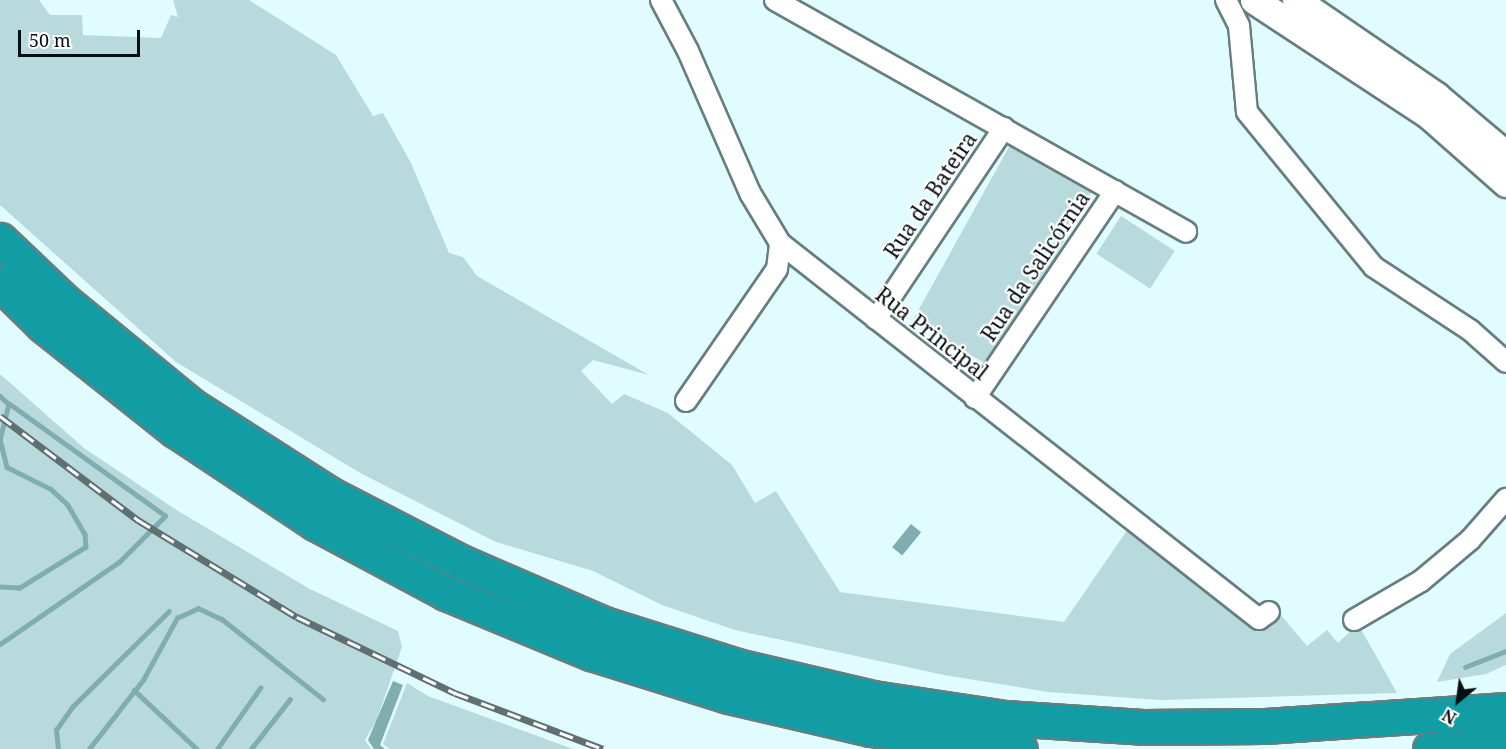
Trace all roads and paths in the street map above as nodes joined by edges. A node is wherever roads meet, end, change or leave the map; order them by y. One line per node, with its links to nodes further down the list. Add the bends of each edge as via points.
1 (661, 0): 12 (street, Rua Principal, via 750,193)
2 (775, 0): 6 (street)
3 (1226, 0): 15 (street, via 1239,26 1247,112 1374,267 1470,330)
4 (1254, 0): 8 (street, via 1429,115)
5 (1296, 0): 7 (street, via 1436,96)
6 (1004, 128): 9 (street); 14 (street, Rua da Bateira)
7 (1506, 155)
8 (1506, 183)
9 (1114, 191): 10 (street); 16 (street, Rua da Salicórnia)
10 (1186, 232)
11 (0, 240): 23 (highway, via 64,301 192,406 331,495 463,563 604,624 737,666 873,698 1005,718 1143,727)
12 (780, 243): 14 (street, Rua Principal); 17 (street, via 777,269)
13 (0, 284): 25 (highway, via 43,325 175,430 315,523 446,593 591,653 728,696 871,729)
14 (876, 319): 16 (street, Rua Principal)
15 (1506, 362)
16 (975, 398): 19 (street, Rua Principal, via 1258,619)
17 (686, 401)
18 (1506, 499): 20 (street, via 1470,540 1421,582)
19 (1269, 612)
20 (1354, 620)
21 (1506, 686): 23 (highway)
22 (1506, 710): 23 (highway)
23 (1393, 719)
24 (1506, 743): 26 (highway)
25 (1020, 749)
26 (1430, 749)

